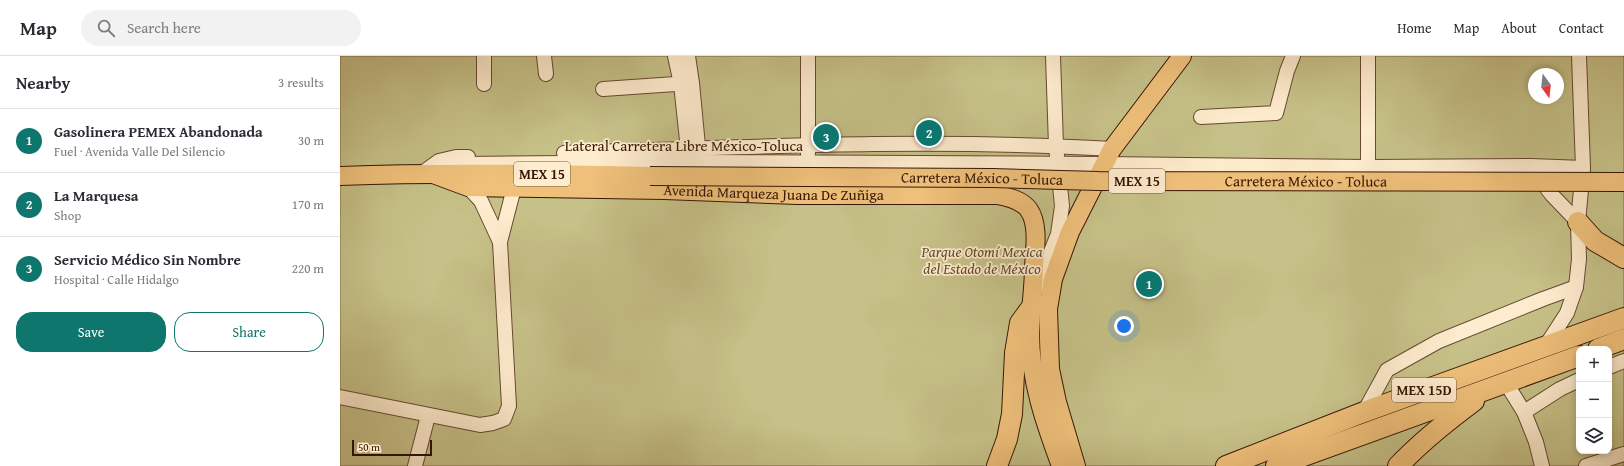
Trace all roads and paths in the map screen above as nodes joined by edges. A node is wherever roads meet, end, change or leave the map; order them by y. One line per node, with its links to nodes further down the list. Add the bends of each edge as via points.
1 (484, 56): 12 (street)
2 (544, 56): 11 (street)
3 (675, 56): 13 (street)
4 (688, 56): 13 (street)
5 (808, 56): 16 (street)
6 (1053, 56): 17 (street)
7 (1182, 56): 19 (main road)
8 (1293, 56): 15 (street, via 1276,113)
9 (1368, 56): 23 (street)
10 (1579, 56): 24 (street)
11 (546, 74)
12 (484, 84)
13 (686, 84): 14 (street); 18 (street)
14 (603, 90)
15 (1201, 117)
16 (807, 144): 17 (street); 18 (street); 20 (street)
17 (1056, 146): 19 (street); 21 (street)
18 (694, 155): 20 (street, Lateral Carretera Libre México-Toluca); 25 (street, Lateral Carretera Libre México-Toluca, via 464,164)
19 (1108, 156): 21 (street, Lateral Carretera Libre México-Toluca); 23 (street); 34 (main road, via 1070,232 1053,279)
20 (808, 163): 21 (street, Lateral Carretera Libre México-Toluca)
21 (1058, 164): 34 (street, via 1062,206 1058,234)
22 (1531, 166): 23 (street); 24 (street); 30 (street, via 1552,195)
23 (1368, 167)
24 (1582, 168): 30 (street)
25 (427, 174): 26 (main road, Carretera México - Toluca / MEX 15); 27 (main road, Carretera México - Toluca / MEX 15, bridge); 28 (main road, Avenida Marqueza Juana De Zuñiga)
26 (340, 176)
27 (1624, 182)
28 (468, 187): 29 (main road, Avenida Marqueza Juana De Zuñiga); 31 (street, via 481,201)
29 (514, 188): 31 (street); 34 (main road, Avenida Marqueza Juana De Zuñiga, via 798,195 1003,196 1021,203 1029,210 1035,226)
30 (1578, 222): 32 (highway, via 1596,241); 33 (street, via 1579,259)
31 (500, 242): 47 (street, via 509,406 504,419 493,424 480,425)
32 (1624, 258)
33 (1576, 287): 38 (street, via 1567,313); 45 (street, via 1439,341 1387,370)
34 (1038, 303): 50 (highway, via 1020,323 1015,353 1012,414); 51 (main road, via 1030,335 1034,378 1045,422); 52 (main road, via 1057,402)
35 (1624, 318): 38 (highway, MEX 15D)
36 (1624, 339): 37 (highway)
37 (1606, 346)
38 (1546, 347): 45 (highway, MEX 15D)
39 (1576, 357): 43 (highway, MEX 15D)
40 (1624, 361): 41 (street)
41 (1612, 366)
42 (1576, 381): 46 (street)
43 (1506, 383): 46 (street); 54 (highway, MEX 15D); 55 (highway, via 1474,401 1442,425)
44 (340, 397): 47 (street)
45 (1364, 412): 53 (highway, MEX 15D)
46 (1524, 412): 56 (street)
47 (428, 416): 49 (street)
48 (1624, 454): 57 (street)
49 (415, 466)
50 (998, 466)
51 (1061, 466)
52 (1076, 466)
53 (1226, 466)
54 (1276, 466)
55 (1398, 466)
56 (1542, 466)
57 (1586, 466)

